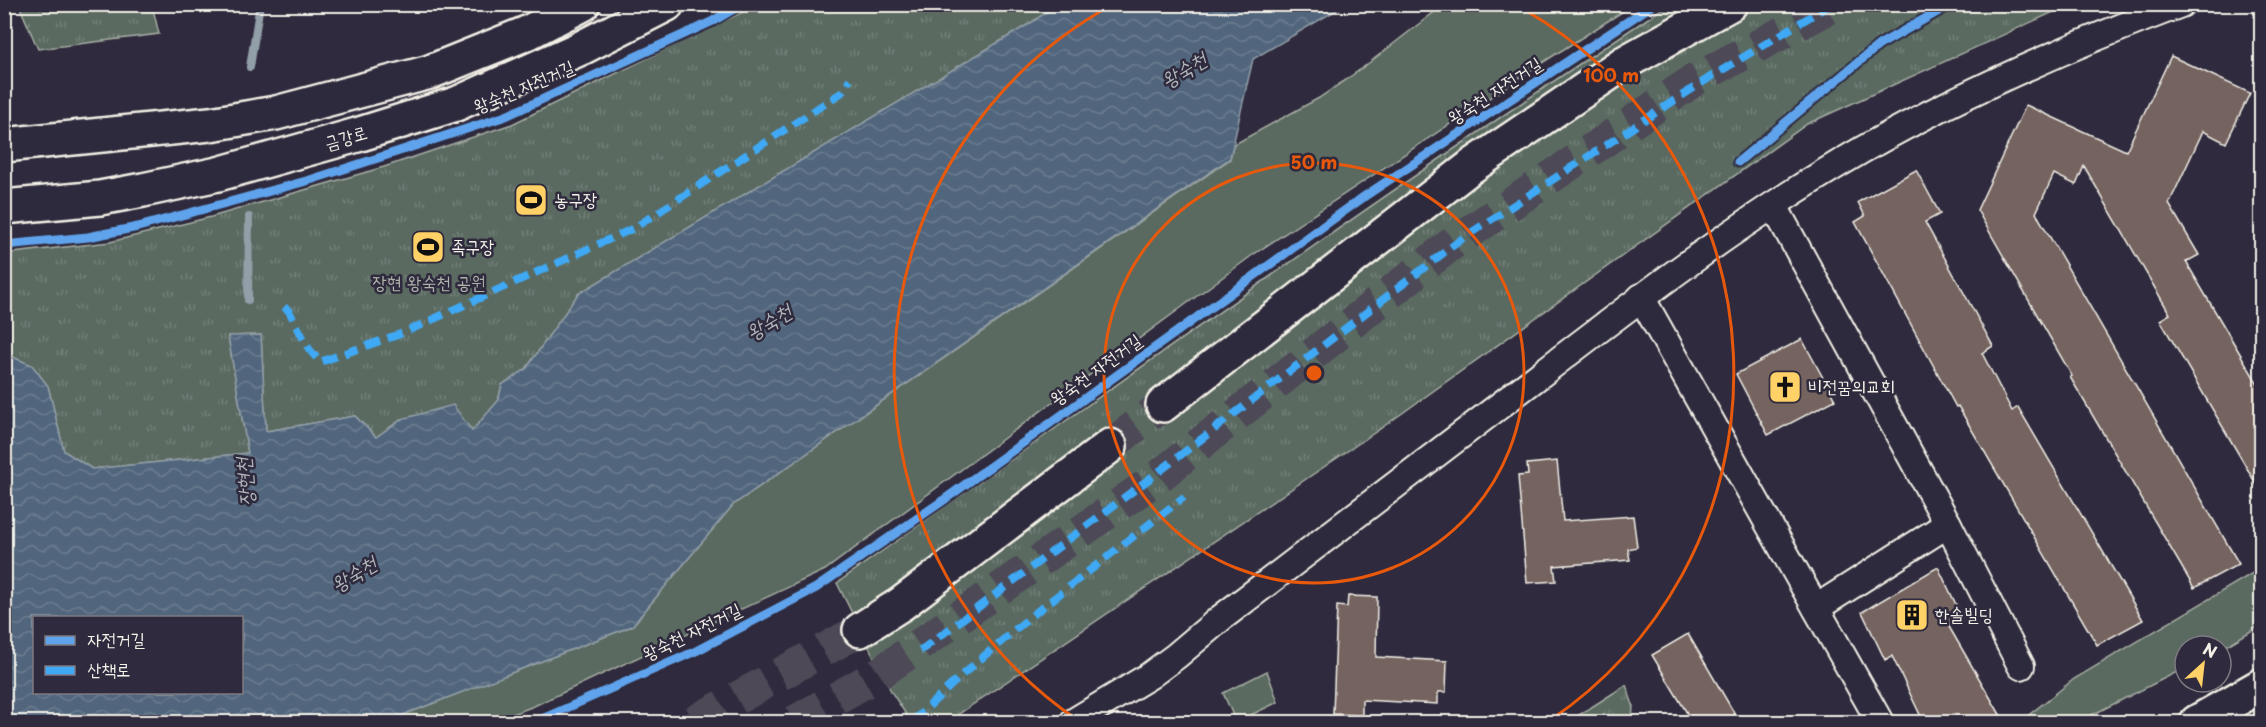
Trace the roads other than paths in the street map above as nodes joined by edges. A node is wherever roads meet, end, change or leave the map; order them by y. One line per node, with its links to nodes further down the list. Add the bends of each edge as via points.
1 (583, 4): 5 (main road, via 527,33 430,72 276,113 210,124)
2 (667, 4): 7 (main road, 금강로, via 456,104 357,135 218,174 100,198)
3 (1730, 4): 9 (main road, via 1624,63 1472,166)
4 (2181, 4): 6 (street, via 2116,28 1970,93 1862,150)
5 (4, 145)
6 (1774, 206): 8 (street); 11 (street)
7 (4, 207)
8 (1641, 297): 12 (street); 16 (street, via 1176,656)
9 (1163, 405)
10 (1110, 446): 13 (main road, via 901,604)
11 (1948, 525): 12 (street); 14 (street)
12 (1816, 608): 17 (street)
13 (860, 630)
14 (2021, 666)
15 (2262, 685): 18 (main road)
16 (1073, 723)
17 (1880, 723)
18 (2197, 723)

